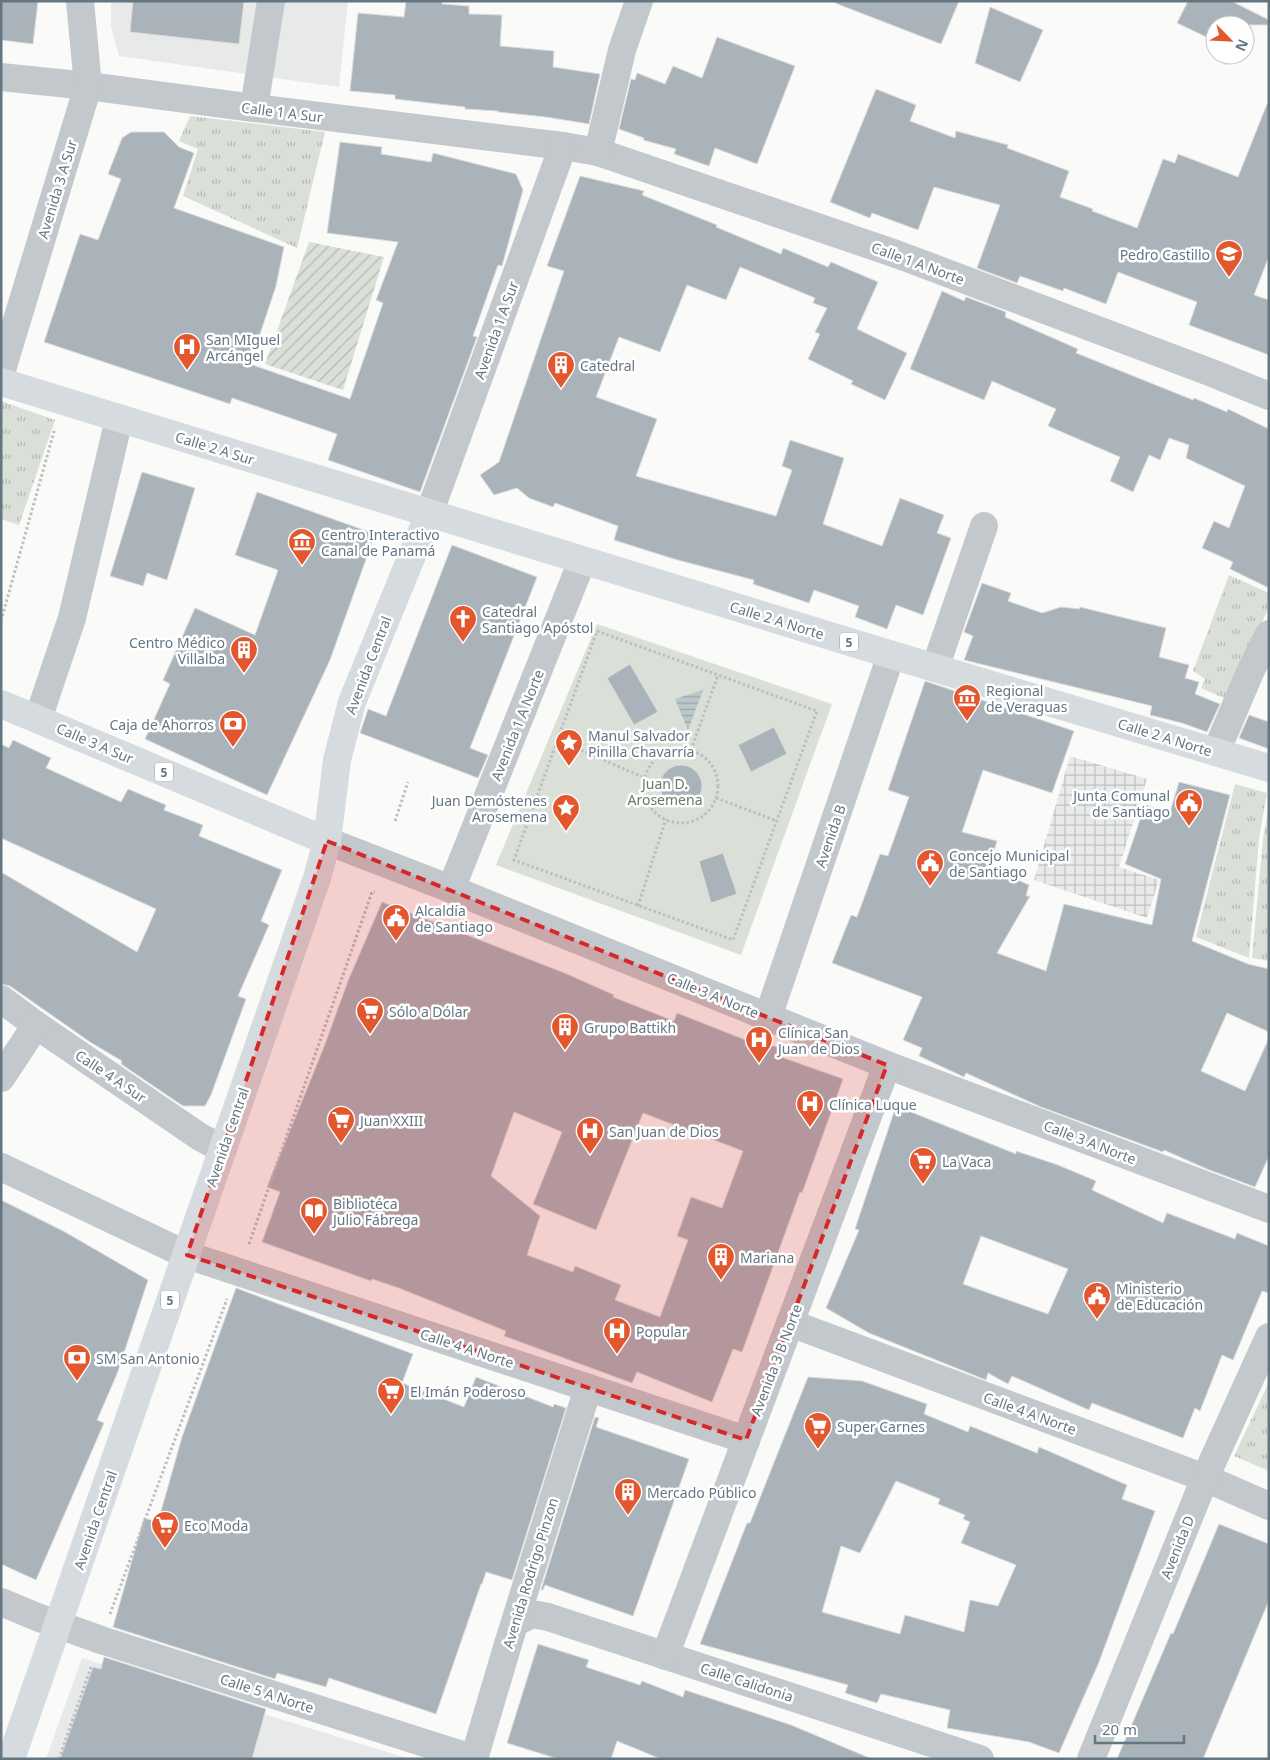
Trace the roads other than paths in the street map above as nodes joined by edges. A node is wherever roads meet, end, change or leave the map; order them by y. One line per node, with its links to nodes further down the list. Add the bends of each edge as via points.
1 (80, 1): 5 (street, Avenida 3 A Sur)
2 (271, 1): 6 (street)
3 (639, 1): 8 (street, via 622,50)
4 (1, 77): 5 (street, Calle 1 A Sur)
5 (88, 86): 6 (street, Calle 1 A Sur); 9 (street, Avenida 3 A Sur)
6 (254, 108): 7 (street, Calle 1 A Sur)
7 (563, 146): 8 (street, Calle 1 A Norte); 13 (street, Avenida 1 A Sur)
8 (598, 152): 11 (street, Calle 1 A Norte, via 899,255)
9 (1, 373)
10 (1, 382): 12 (main road, Calle 2 A Sur)
11 (1269, 396)
12 (121, 418): 13 (main road, Calle 2 A Sur); 20 (street, via 72,618)
13 (429, 514): 15 (main road, Calle 2 A Norte / 5); 23 (main road, Avenida Central / 5, via 352,702)
14 (984, 526): 18 (street)
15 (582, 560): 17 (main road, Calle 2 A Norte / 5); 24 (street, Avenida 1 A Norte)
16 (1269, 634): 21 (street, via 1250,670)
17 (891, 655): 18 (main road, Calle 2 A Norte / 5); 26 (street, Avenida B)
18 (934, 668): 21 (main road, Calle 2 A Norte / 5)
19 (1, 704): 20 (main road, Calle 3 A Sur / 5)
20 (38, 719): 23 (main road, Calle 3 A Sur / 5)
21 (1216, 752): 22 (main road, Calle 2 A Norte / 5)
22 (1269, 768)
23 (315, 836): 24 (street, Calle 3 A Norte); 30 (main road, Avenida Central / 5, via 319,872)
24 (451, 889): 26 (street, Calle 3 A Norte)
25 (1, 999): 27 (street, Calle 4 A Sur)
26 (768, 1017): 28 (street, Calle 3 A Norte)
27 (36, 1025): 29 (street); 30 (street, Calle 4 A Sur)
28 (887, 1065): 32 (street, Calle 3 A Norte); 34 (street, Avenida 3 B Norte)
29 (1, 1078)
30 (223, 1150): 33 (main road, Avenida Central / 5)
31 (1, 1167): 33 (street)
32 (1269, 1209)
33 (187, 1255): 36 (street, Calle 4 A Norte); 42 (main road, Avenida Central / 5)
34 (790, 1323): 37 (street, Avenida 3 B Norte); 38 (street, Calle 4 A Norte)
35 (1269, 1337): 38 (street, Avenida D)
36 (588, 1388): 37 (street, Calle 4 A Norte); 41 (street, Avenida Rodrigo Pinzon)
37 (746, 1440): 43 (street, Avenida 3 B Norte)
38 (1205, 1478): 39 (street, Calle 4 A Norte); 47 (street, Avenida D)
39 (1269, 1506)
40 (1, 1602): 42 (street, Calle 5 A Norte)
41 (515, 1623): 43 (street, Calle Calidonia, via 532,1614); 45 (street, Avenida Rodrigo Pinzon)
42 (59, 1624): 44 (main road, Avenida Central / 5); 45 (street, Calle 5 A Norte)
43 (665, 1656): 46 (street, Calle Calidonia)
44 (11, 1759)
45 (474, 1759)
46 (980, 1759)
47 (1091, 1759)

